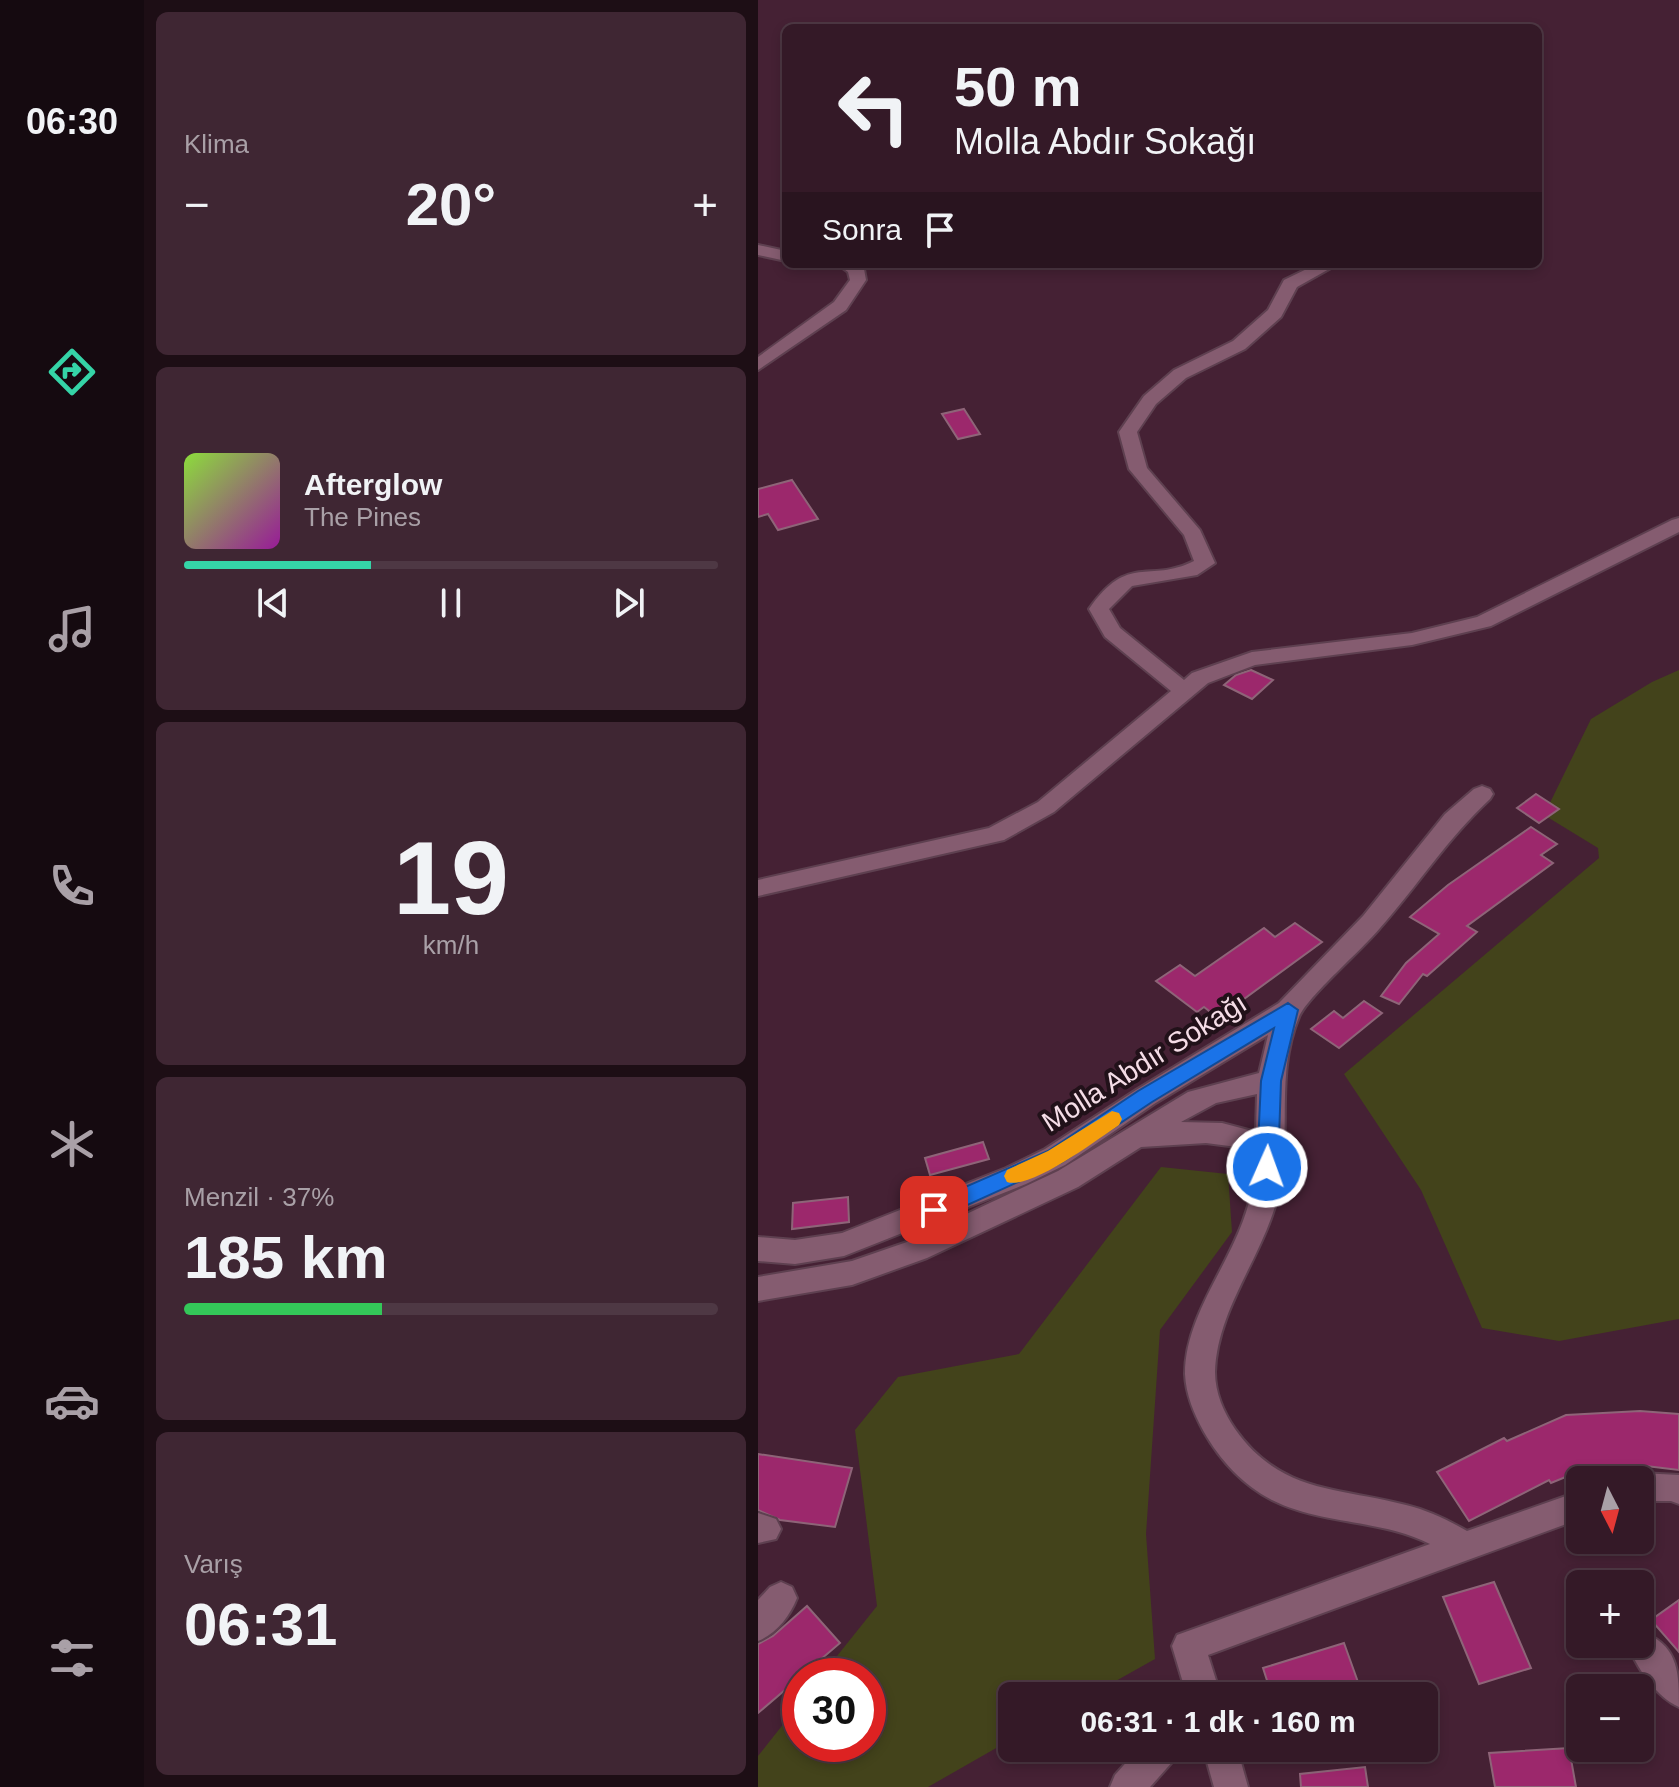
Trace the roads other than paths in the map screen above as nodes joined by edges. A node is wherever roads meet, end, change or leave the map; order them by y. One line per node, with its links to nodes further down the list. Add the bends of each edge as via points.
1 (758, 250): 2 (street)
2 (782, 255)
3 (854, 268): 5 (street, via 858,280 840,306)
4 (1322, 268): 7 (street, via 1290,284 1275,313 1239,345 1180,374 1150,400 1128,432 1138,469 1193,534 1205,563 1191,572 1136,576 1113,589 1099,609 1112,632)
5 (758, 365)
6 (1679, 524): 7 (street, via 1484,622 1412,639 1252,659 1200,678)
7 (1185, 692): 9 (street, via 1046,807 996,834)
8 (1482, 794): 10 (street, Molla Abdır Sokağı, via 1453,820 1372,922)
9 (758, 888)
10 (1288, 1010): 11 (street); 14 (street, Molla Abdır Sokağı, via 1055,1157 1016,1176 844,1244 795,1252)
11 (1271, 1081): 12 (street, via 1197,1099); 13 (street)
12 (1138, 1137): 13 (street, via 1216,1132); 15 (street, via 1068,1179 917,1250 852,1273)
13 (1268, 1149): 19 (street, via 1260,1212 1200,1358 1199,1381 1207,1409 1235,1452 1283,1490 1425,1525)
14 (758, 1249)
15 (758, 1289)
16 (1654, 1487): 17 (street)
17 (1679, 1490)
18 (1566, 1510): 19 (street)
19 (1465, 1546): 23 (street, via 1189,1646)
20 (781, 1598): 21 (street)
21 (758, 1625)
22 (1653, 1658): 24 (street)
23 (1200, 1682)
24 (1679, 1690)
25 (1149, 1762): 27 (street)
26 (1224, 1762): 28 (street)
27 (1127, 1787)
28 (1231, 1787)

